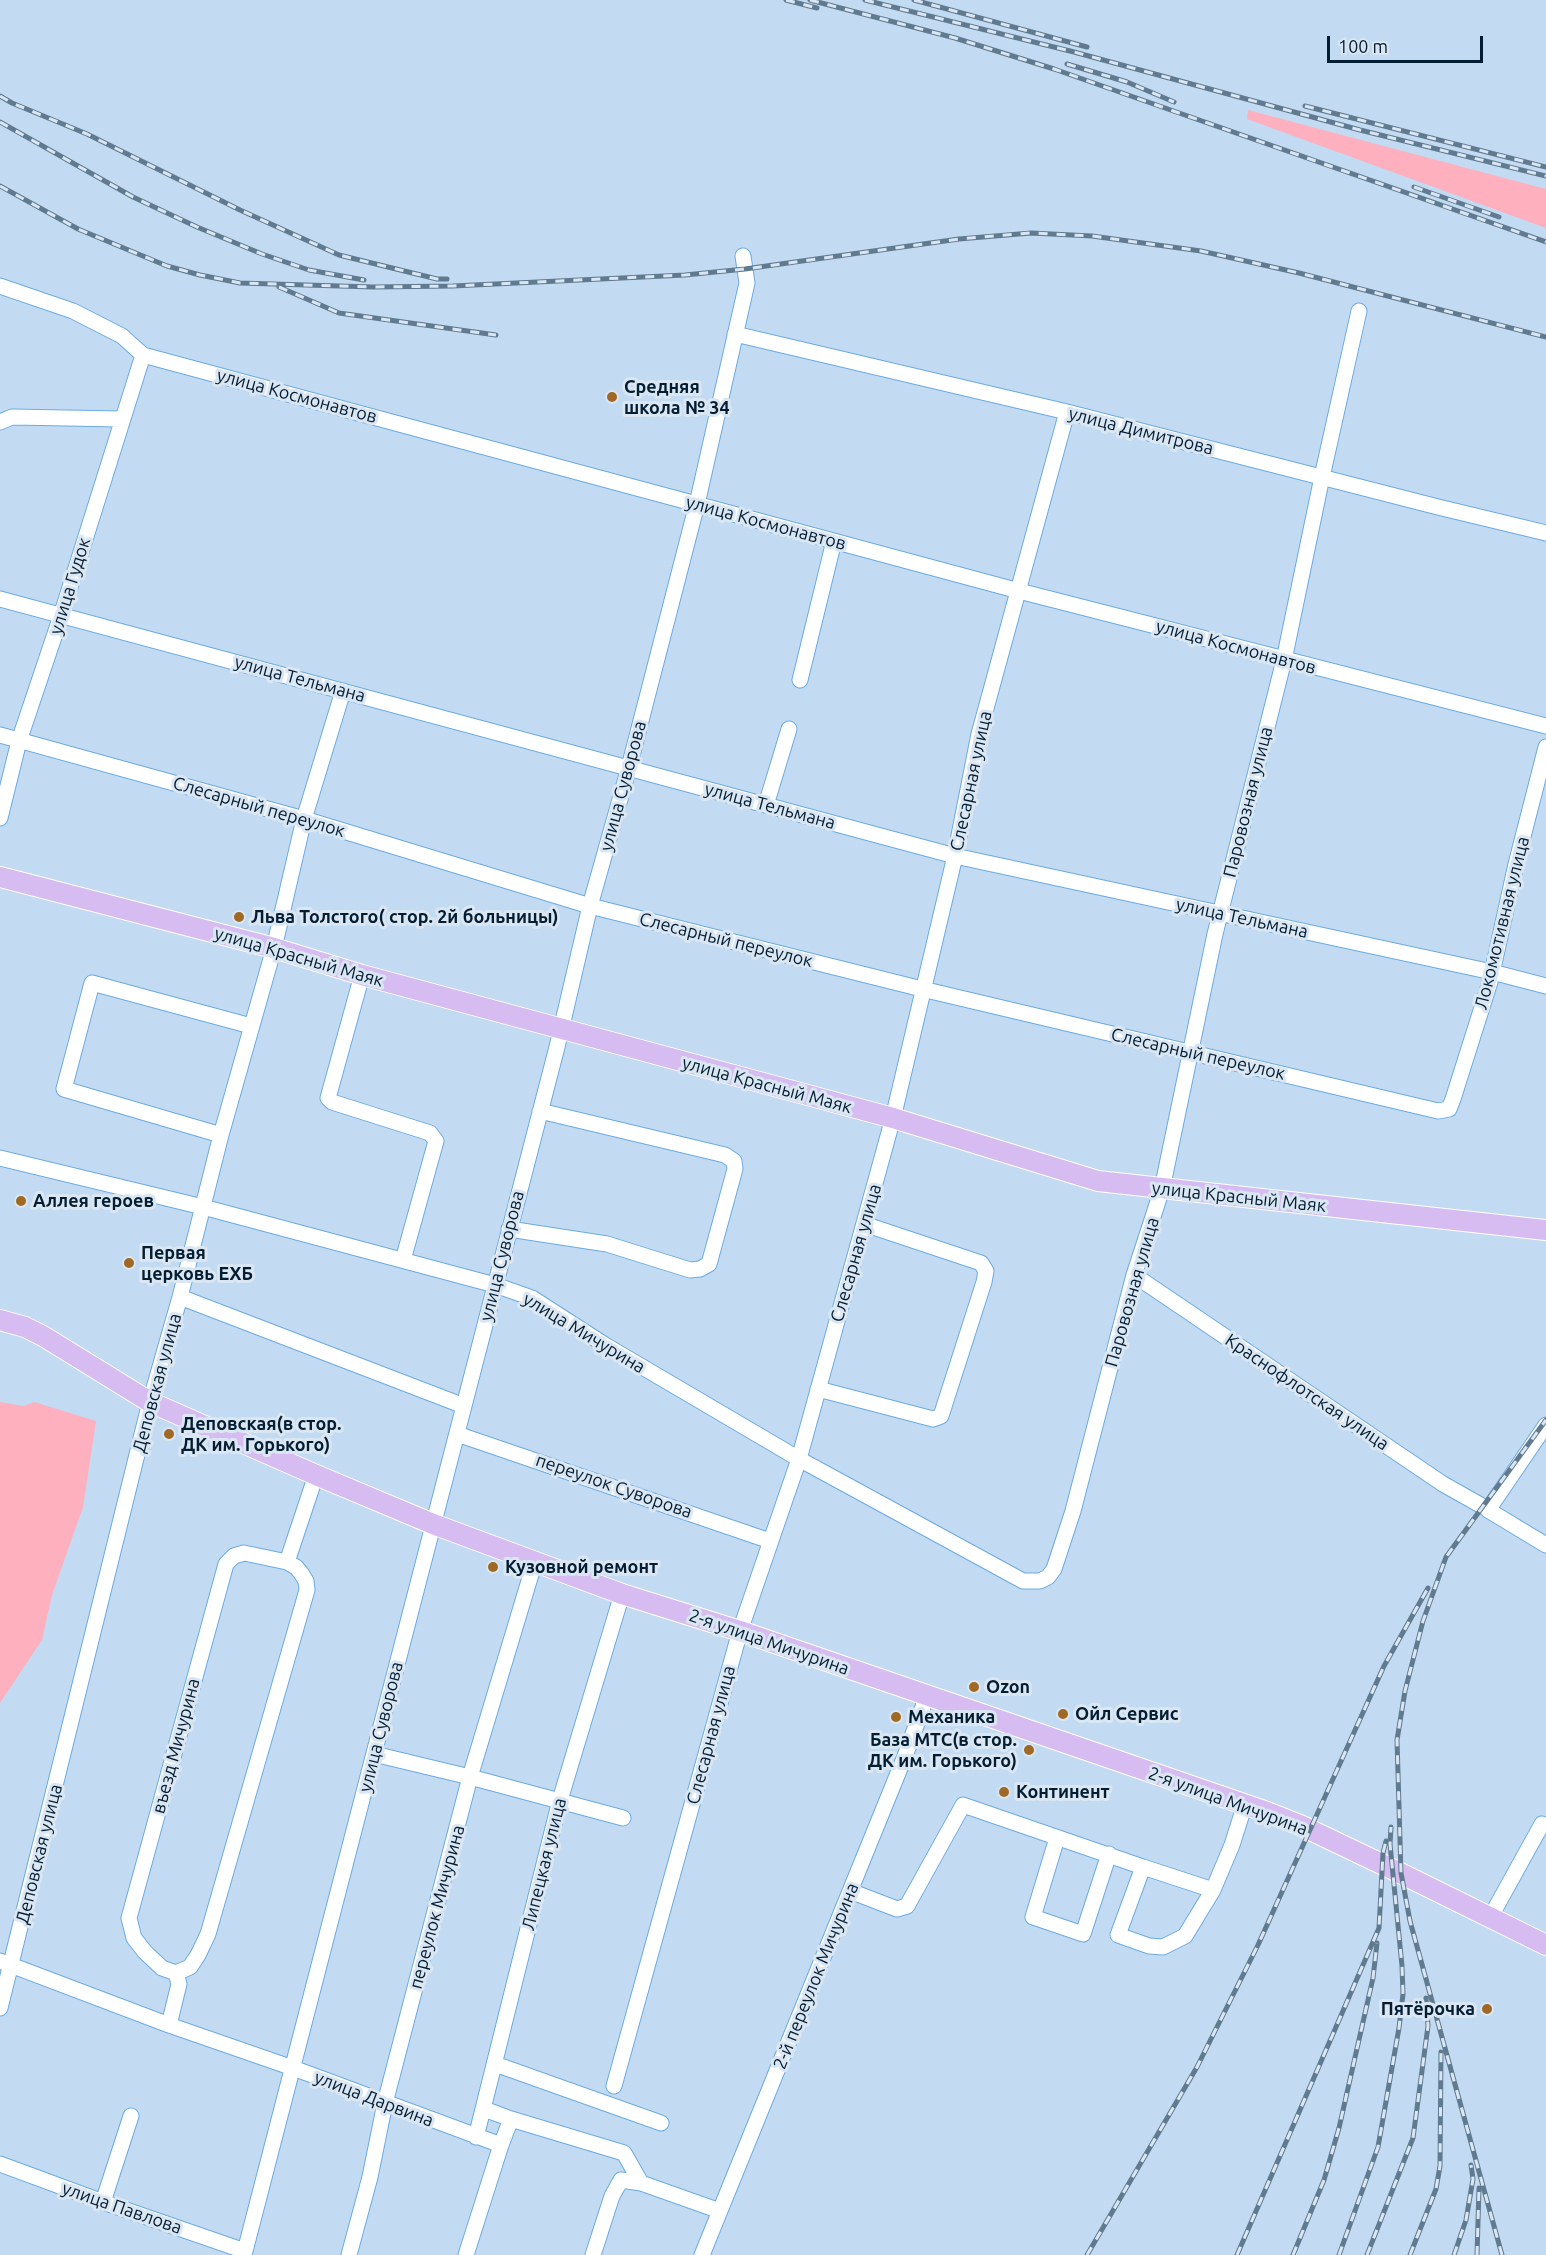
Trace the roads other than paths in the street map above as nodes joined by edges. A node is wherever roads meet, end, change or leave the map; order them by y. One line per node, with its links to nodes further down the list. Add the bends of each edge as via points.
1 (743, 256): 4 (street, улица Суворова, via 747,283)
2 (0, 286): 5 (street, улица Космонавтов, via 73,311 122,336)
3 (1359, 311): 9 (street, Паровозная улица)
4 (735, 334): 6 (street, улица Димитрова); 10 (street, улица Суворова)
5 (142, 355): 7 (street, улица Гудок); 10 (street, улица Космонавтов)
6 (1067, 412): 9 (street, улица Димитрова); 13 (street, Слесарная улица)
7 (122, 419): 8 (street, via 12,417); 15 (street, улица Гудок)
8 (0, 422)
9 (1322, 477): 11 (street, улица Димитрова); 16 (street, Паровозная улица)
10 (697, 504): 12 (street, улица Космонавтов); 24 (street, улица Суворова)
11 (1546, 533)
12 (834, 541): 13 (street, улица Космонавтов); 17 (street)
13 (1019, 591): 16 (street, улица Космонавтов); 28 (street, Слесарная улица, via 979,734)
14 (0, 598): 15 (street, улица Тельмана)
15 (62, 615): 18 (street, улица Тельмана); 22 (street, улица Гудок)
16 (1284, 660): 19 (street, улица Космонавтов); 31 (street, Паровозная улица)
17 (800, 680)
18 (343, 691): 24 (street, улица Тельмана); 27 (street, Деповская улица)
19 (1546, 726)
20 (789, 729): 25 (street)
21 (0, 735): 22 (street, Слесарный переулок)
22 (19, 741): 26 (street, улица Гудок); 27 (street, Слесарный переулок)
23 (1546, 747): 33 (street, Локомотивная улица)
24 (628, 768): 25 (street, улица Тельмана); 30 (street, улица Суворова)
25 (766, 805): 28 (street, улица Тельмана)
26 (0, 818)
27 (304, 819): 30 (street, Слесарный переулок); 32 (street, Деповская улица)
28 (955, 856): 31 (street, улица Тельмана); 36 (street, Слесарная улица)
29 (0, 877): 32 (main road, улица Красный Маяк)
30 (590, 906): 36 (street, Слесарный переулок); 38 (street, улица Суворова)
31 (1220, 914): 33 (street, улица Тельмана); 39 (street, Паровозная улица)
32 (274, 948): 34 (main road, улица Красный Маяк); 37 (street, Деповская улица)
33 (1492, 972): 35 (street, улица Тельмана); 40 (street, Локомотивная улица)
34 (362, 975): 38 (main road, улица Красный Маяк); 50 (street, via 328,1098 430,1133 436,1141)
35 (1546, 986)
36 (922, 989): 39 (street, Слесарный переулок); 42 (street, Слесарная улица)
37 (251, 1026): 43 (street, Деповская улица); 43 (street, via 92,983 63,1089)
38 (561, 1029): 41 (street, улица Суворова); 42 (main road, улица Красный Маяк)
39 (1190, 1052): 40 (street, Слесарный переулок, via 1438,1111 1449,1109); 45 (street, Паровозная улица)
40 (1453, 1099)
41 (540, 1111): 48 (street, улица Суворова); 48 (street, via 725,1155 734,1161 735,1169 709,1264 700,1269 690,1270 607,1244)
42 (893, 1119): 45 (main road, улица Красный Маяк, via 1098,1181); 47 (street, Слесарная улица)
43 (221, 1135): 46 (street, Деповская улица)
44 (0, 1158): 46 (street, улица Мичурина)
45 (1162, 1189): 49 (main road, улица Красный Маяк); 51 (street, Паровозная улица)
46 (203, 1207): 50 (street, улица Мичурина); 53 (street, Деповская улица)
47 (864, 1224): 55 (street, Слесарная улица); 55 (street, via 981,1263 986,1271 984,1282 941,1416 933,1419)
48 (510, 1229): 52 (street, улица Суворова)
49 (1546, 1230)
50 (403, 1260): 52 (street, улица Мичурина)
51 (1134, 1275): 62 (street, Краснофлотская улица, via 1443,1484); 68 (street, Паровозная улица, via 1076,1500 1054,1569 1040,1581)
52 (495, 1285): 57 (street, улица Суворова); 60 (street, улица Мичурина, via 532,1298)
53 (180, 1297): 56 (street, Деповская улица); 57 (street)
54 (0, 1320): 56 (main road, 2-я улица Мичурина, via 43,1336)
55 (818, 1389): 60 (street, Слесарная улица)
56 (150, 1402): 61 (main road, 2-я улица Мичурина); 85 (street, Деповская улица)
57 (464, 1406): 59 (street, улица Суворова)
58 (1546, 1425): 62 (street)
59 (457, 1434): 63 (street, улица Суворова); 64 (street, переулок Суворова)
60 (798, 1459): 64 (street, Слесарная улица); 68 (street, улица Мичурина)
61 (316, 1476): 63 (main road, 2-я улица Мичурина); 67 (street)
62 (1485, 1508): 65 (street, Краснофлотская улица)
63 (433, 1524): 66 (main road, 2-я улица Мичурина); 72 (street, улица Суворова)
64 (770, 1541): 70 (street, Слесарная улица)
65 (1546, 1545)
66 (535, 1561): 69 (main road, 2-я улица Мичурина); 73 (street, переулок Мичурина)
67 (287, 1562): 86 (street, via 301,1573 308,1590 208,1934 189,1967); 86 (street, въезд Мичурина, via 244,1553 226,1564 129,1918 134,1938 145,1952 162,1968)
68 (1023, 1581)
69 (622, 1594): 70 (main road, 2-я улица Мичурина); 74 (street, Липецкая улица)
70 (740, 1631): 71 (main road, 2-я улица Мичурина); 91 (street, Слесарная улица)
71 (927, 1696): 75 (main road, 2-я улица Мичурина); 82 (street, 2-й переулок Мичурина)
72 (374, 1754): 73 (street); 90 (street, улица Суворова)
73 (471, 1777): 74 (street); 92 (street, переулок Мичурина)
74 (560, 1800): 76 (street); 89 (street, Липецкая улица)
75 (1245, 1804): 81 (street); 83 (main road, 2-я улица Мичурина, via 1300,1825)
76 (623, 1818)
77 (1544, 1824): 83 (street)
78 (1057, 1838): 79 (street); 79 (street, via 1034,1917 1083,1934); 82 (street, via 963,1805 906,1906 897,1909)
79 (1109, 1854): 80 (street)
80 (1143, 1867): 81 (street); 81 (street, via 1118,1935 1149,1946 1163,1947 1185,1936)
81 (1213, 1890)
82 (850, 1892): 102 (street, 2-й переулок Мичурина)
83 (1490, 1918): 84 (main road, 2-я улица Мичурина)
84 (1546, 1945)
85 (6, 1963): 87 (street, Деповская улица); 88 (street, улица Дарвина)
86 (176, 1973): 88 (street, via 179,1984)
87 (0, 2008)
88 (169, 2025): 90 (street, улица Дарвина)
89 (495, 2064): 93 (street, Липецкая улица); 96 (street)
90 (292, 2068): 92 (street, улица Дарвина); 103 (street, улица Суворова)
91 (614, 2086)
92 (385, 2103): 97 (street, улица Дарвина); 104 (street, переулок Мичурина)
93 (484, 2109): 95 (street); 97 (street, Липецкая улица)
94 (131, 2116): 101 (street)
95 (511, 2119): 98 (street); 100 (street, via 624,2153)
96 (661, 2123)
97 (476, 2137): 98 (street, улица Дарвина)
98 (501, 2145): 105 (street)
99 (0, 2164): 101 (street, улица Павлова)
100 (641, 2183): 102 (street); 106 (street, via 621,2180)
101 (103, 2202): 103 (street, улица Павлова)
102 (720, 2211): 107 (street, 2-й переулок Мичурина)
103 (245, 2253)
104 (349, 2255)
105 (466, 2255)
106 (593, 2255)
107 (702, 2255)

